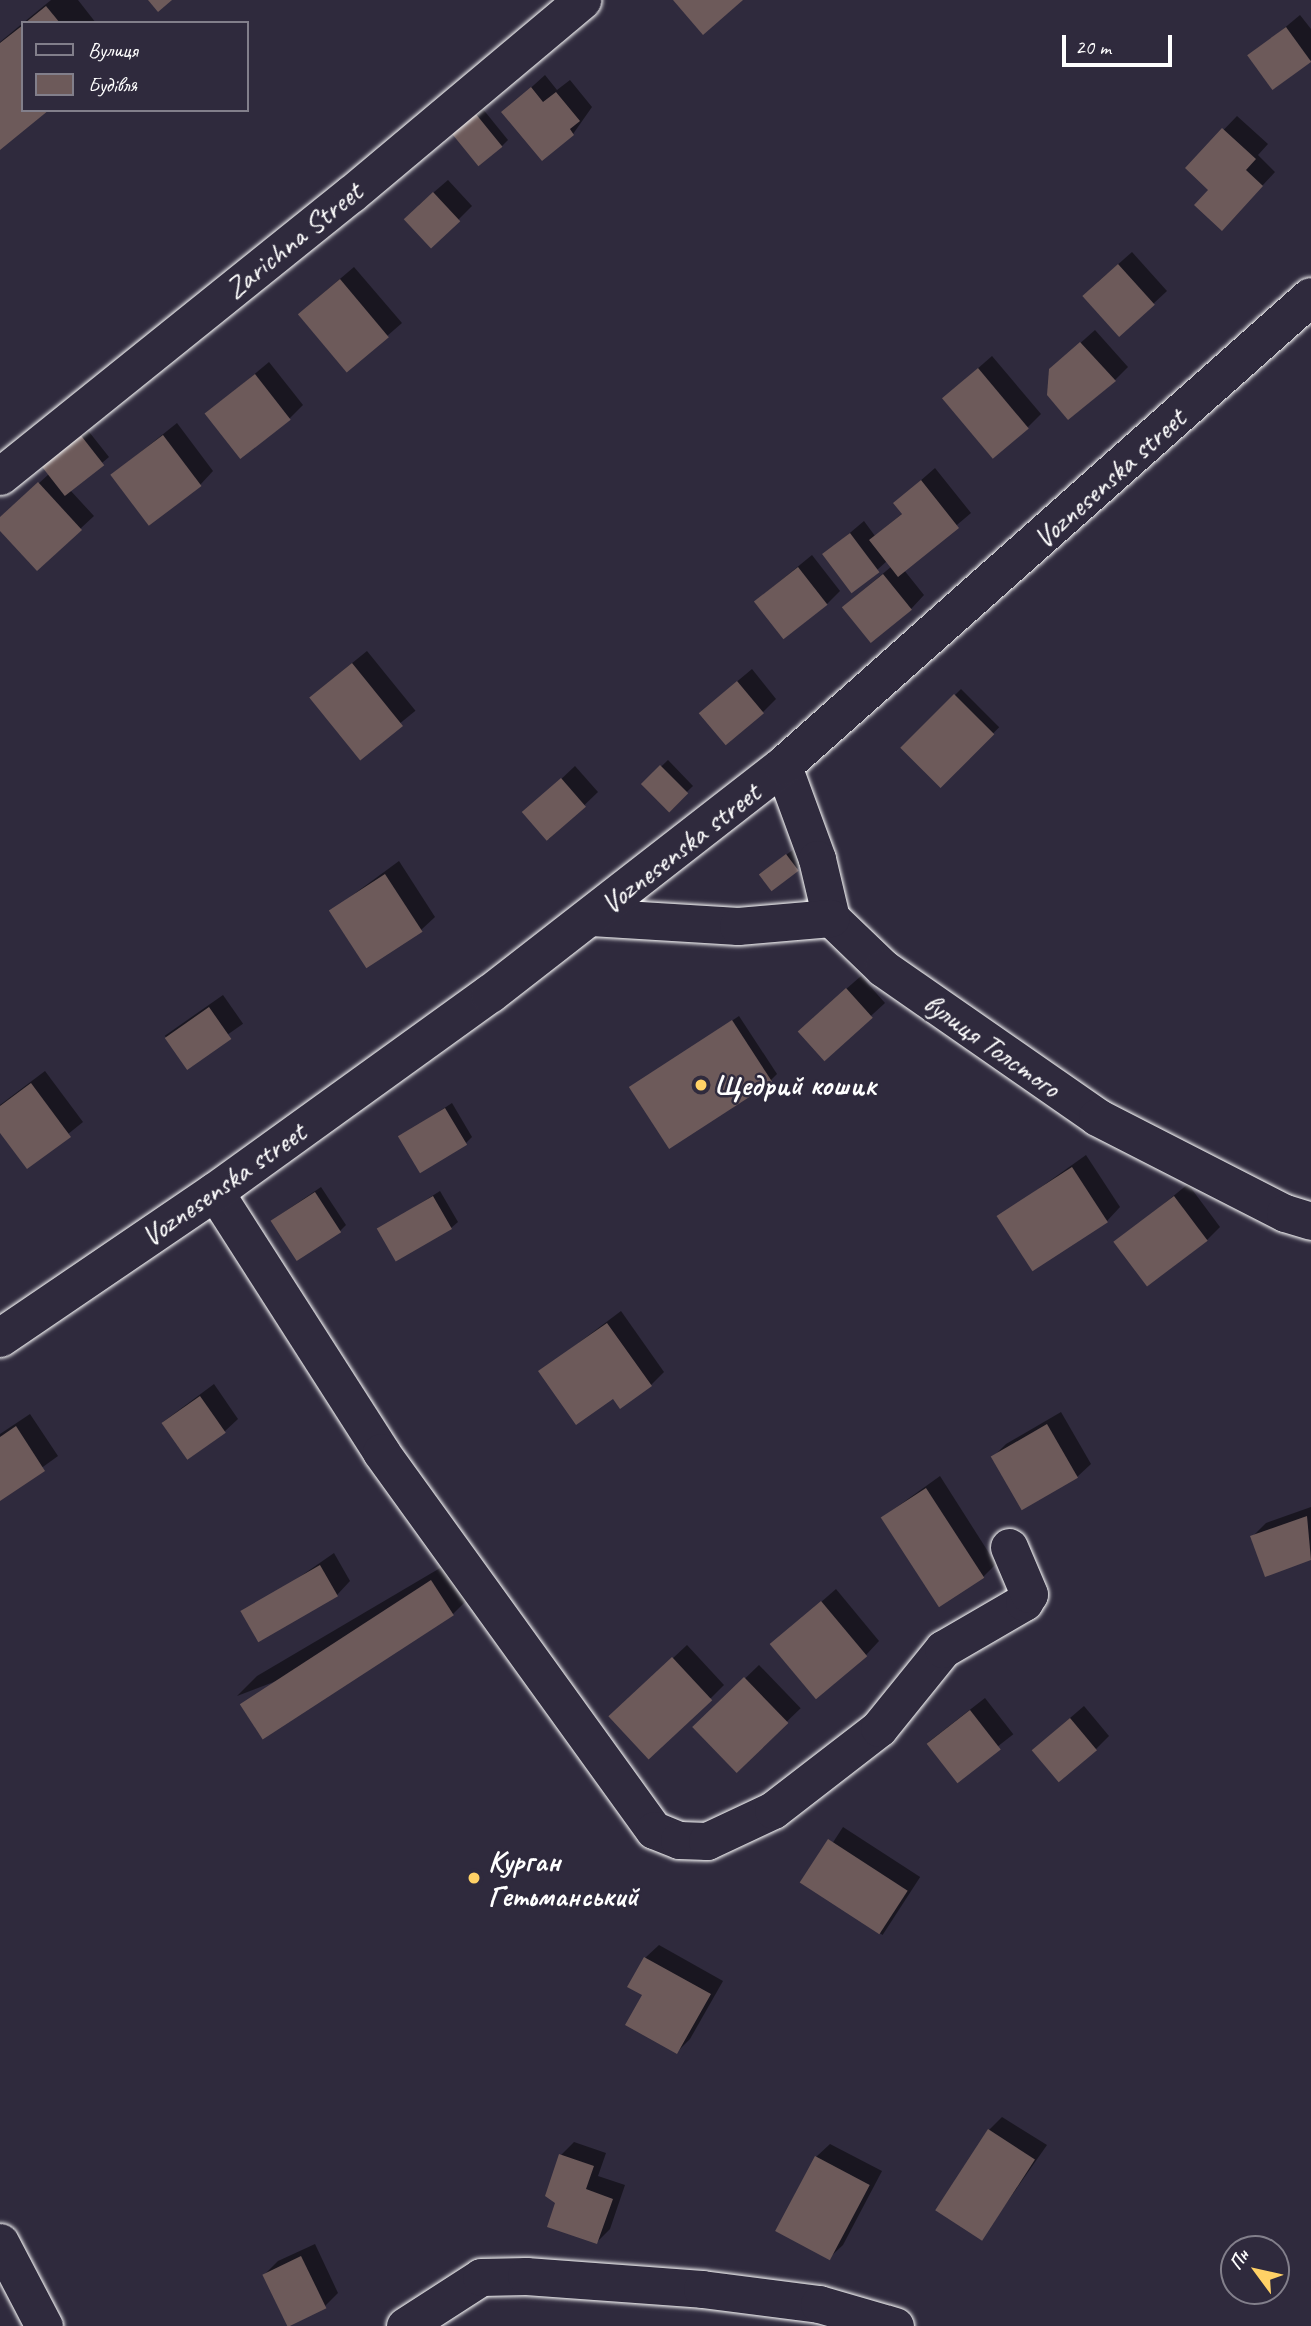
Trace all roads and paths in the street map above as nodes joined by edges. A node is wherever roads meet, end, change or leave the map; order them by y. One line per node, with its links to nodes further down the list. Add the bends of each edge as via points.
1 (582, 0): 3 (street, Zarichna Street, via 351,194)
2 (1311, 297): 4 (main road, Voznesenska street)
3 (0, 476)
4 (783, 766): 5 (main road, Voznesenska street); 6 (street, via 817,859)
5 (591, 918): 6 (street, via 738,926); 7 (main road, Voznesenska street)
6 (831, 918): 8 (street, вулиця Толстого, via 883,968 1097,1117 1285,1213)
7 (215, 1192): 9 (main road, Voznesenska street); 10 (street, via 381,1452 654,1830 679,1840 708,1841 772,1810 879,1728 943,1649 1024,1602 1029,1594)
8 (1311, 1221)
9 (0, 1338)
10 (1009, 1547)
11 (0, 2242): 12 (street)
12 (44, 2326)
13 (405, 2326): 14 (street, via 481,2277 526,2276 819,2304)
14 (895, 2326)

